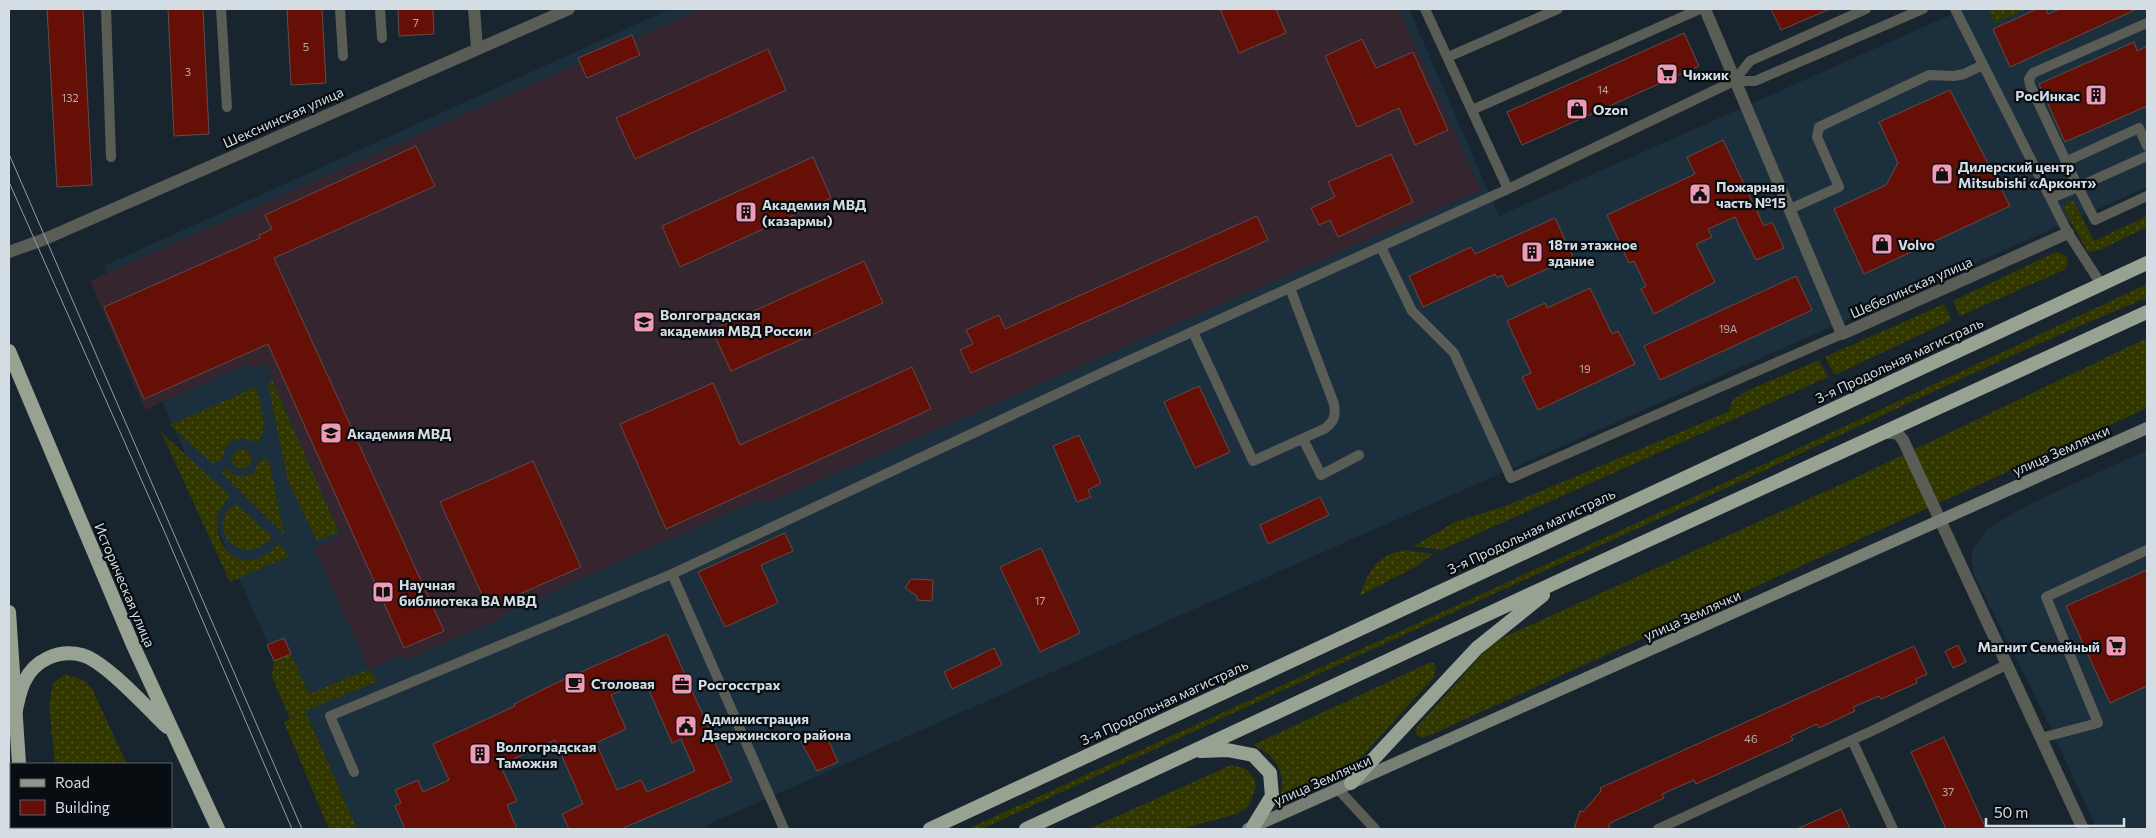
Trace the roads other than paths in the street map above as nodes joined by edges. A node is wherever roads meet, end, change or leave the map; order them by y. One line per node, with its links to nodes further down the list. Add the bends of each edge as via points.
1 (106, 9): 25 (lane)
2 (221, 9): 21 (lane)
3 (340, 9): 17 (lane)
4 (380, 9): 15 (lane)
5 (474, 9): 16 (street)
6 (569, 9): 16 (street, Шекснинская улица)
7 (1425, 9): 18 (lane)
8 (1558, 9): 18 (lane)
9 (1700, 9): 22 (lane)
10 (1705, 9): 20 (street, Шебелинская улица)
11 (1866, 9): 20 (lane, via 1750,61)
12 (1923, 9): 20 (lane, via 1755,81)
13 (1955, 9): 19 (lane)
14 (2147, 23): 26 (lane, via 2033,73 2029,79)
15 (382, 38)
16 (477, 48): 34 (street, Шекснинская улица)
17 (342, 56)
18 (1448, 57): 22 (lane)
19 (1983, 65): 30 (lane); 31 (lane, via 1959,75 1929,75 1818,127 1817,138 1839,187)
20 (1734, 81): 28 (lane); 31 (street, Шебелинская улица)
21 (227, 107)
22 (1472, 110): 28 (lane)
23 (2147, 146): 26 (lane, via 2139,128)
24 (2147, 156): 27 (lane)
25 (112, 157)
26 (2065, 162): 27 (lane)
27 (2078, 187): 29 (lane, via 2094,220); 30 (lane)
28 (1508, 189): 33 (lane)
29 (2147, 196)
30 (2051, 198): 32 (lane)
31 (1790, 209): 40 (street, Шебелинская улица)
32 (2068, 232): 36 (lane); 40 (street, Шебелинская улица)
33 (1381, 247): 37 (lane); 40 (lane, via 1412,311 1454,353 1511,478)
34 (9, 252)
35 (2147, 263): 36 (highway, 3-я Продольная магистраль)
36 (2101, 284): 64 (highway, 3-я Продольная магистраль)
37 (1290, 288): 39 (lane); 44 (lane, via 1336,415 1332,424)
38 (2147, 312): 43 (highway)
39 (1193, 332): 44 (lane, via 1253,461); 48 (lane)
40 (1842, 334)
41 (9, 351): 53 (highway, Историческая улица)
42 (2147, 428): 46 (main road, улица Землячки)
43 (1886, 432): 46 (street, via 1897,434 1904,440); 49 (highway)
44 (1303, 439): 45 (lane, via 1321,475)
45 (1359, 456)
46 (1939, 521): 51 (street); 59 (main road, улица Землячки)
47 (2147, 550): 54 (lane, via 2046,597 2098,723)
48 (672, 574): 58 (lane, via 330,716); 63 (lane)
49 (1561, 580): 56 (highway); 59 (highway, via 1477,648)
50 (9, 612): 52 (highway)
51 (2006, 665): 54 (street); 55 (lane)
52 (15, 716): 53 (highway, via 19,692 27,676 40,662 56,654 70,653 84,656 98,665); 57 (highway)
53 (172, 731): 62 (highway, Историческая улица)
54 (2041, 738): 69 (street)
55 (1852, 740): 67 (lane); 68 (lane)
56 (1192, 752): 61 (highway, via 1227,750 1253,755 1270,773 1272,796); 65 (highway)
57 (15, 759)
58 (354, 772)
59 (1351, 783): 60 (main road, улица Землячки)
60 (1338, 789): 61 (main road, улица Землячки); 66 (lane)
61 (1251, 828)
62 (218, 829)
63 (784, 829)
64 (930, 829)
65 (1026, 829)
66 (1375, 829)
67 (1658, 829)
68 (1893, 829)
69 (2083, 829)

